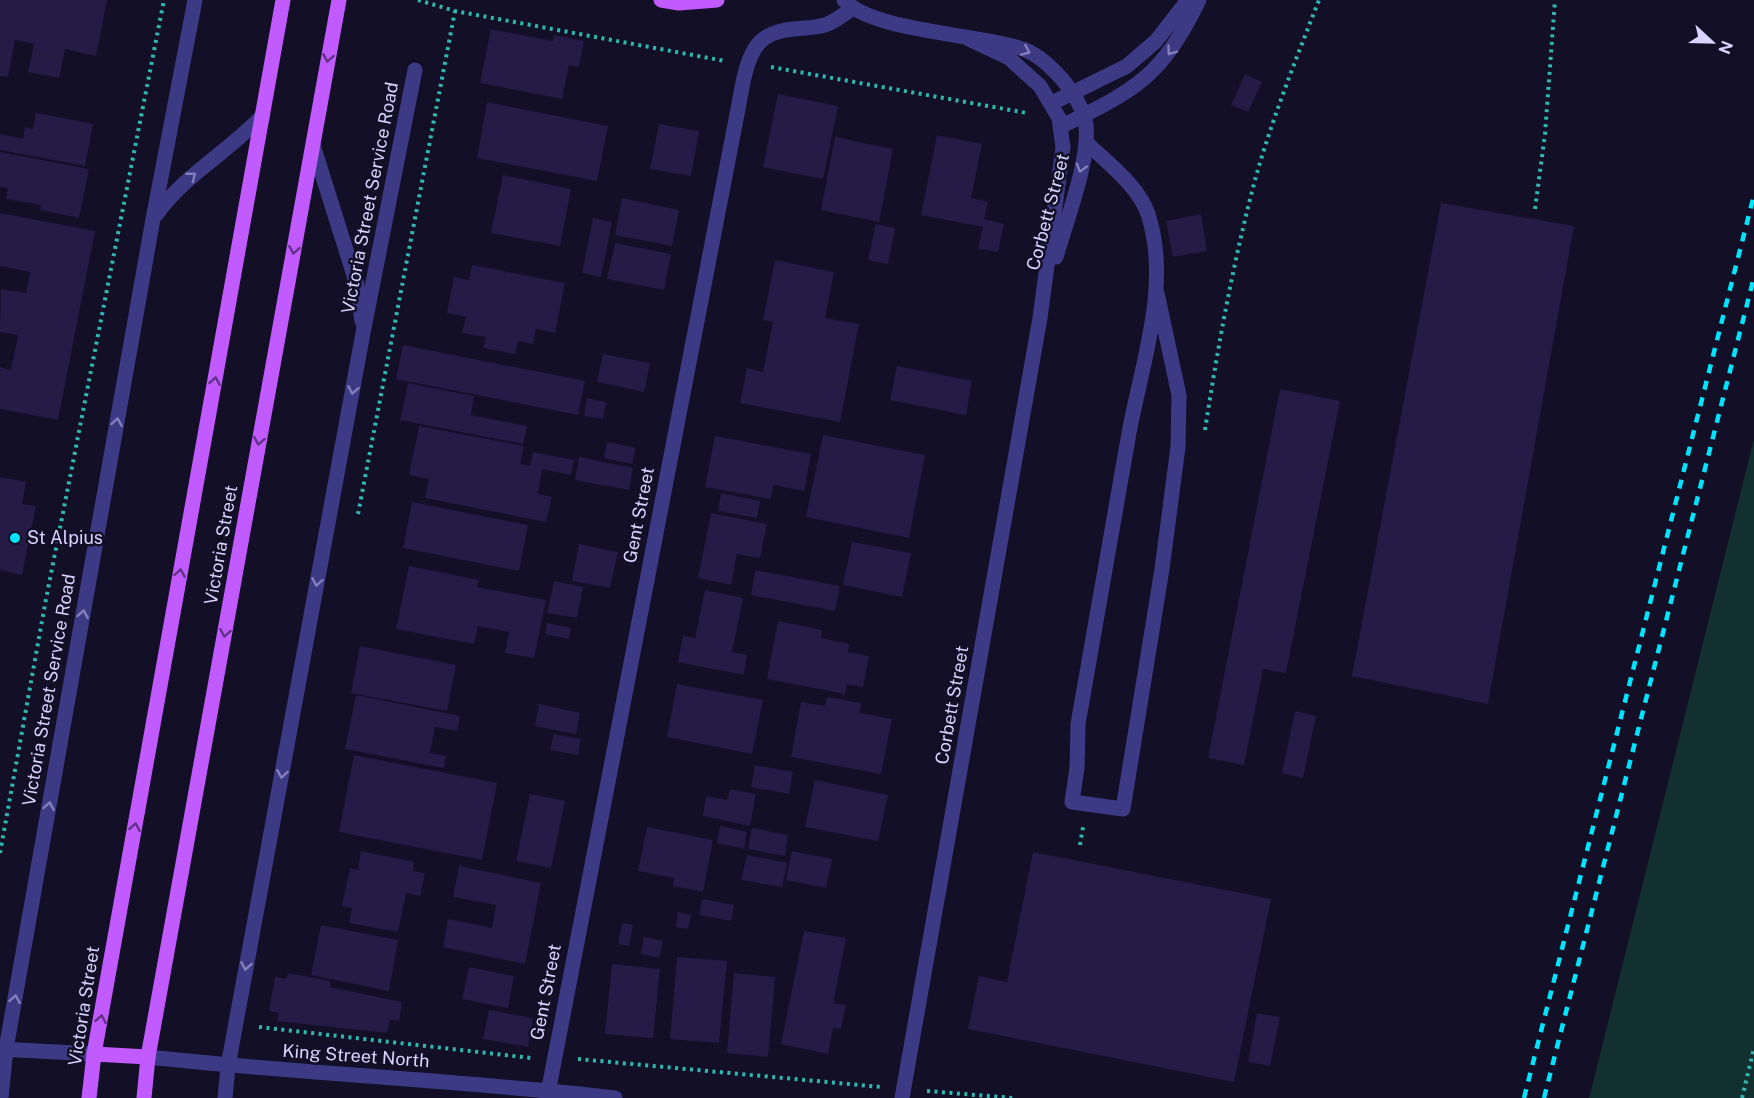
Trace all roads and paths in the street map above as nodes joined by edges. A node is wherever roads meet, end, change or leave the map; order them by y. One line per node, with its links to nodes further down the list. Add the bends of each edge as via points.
1 (164, 0): 30 (path)
2 (195, 0): 25 (street, Victoria Street Service Road)
3 (283, 0): 19 (main road, Victoria Street)
4 (339, 0): 23 (main road, Victoria Street, one-way to 23)
5 (418, 0): 14 (path, via 455,12)
6 (662, 0): 7 (main road)
7 (717, 0)
8 (1188, 0): 17 (street, via 1144,53 1127,66)
9 (1199, 0): 20 (street, Corbett Street, one-way to 20, via 1176,45 1155,70 1130,90)
10 (1319, 0): 29 (path, via 1251,195 1230,282)
11 (1555, 0): 24 (path, via 1545,134)
12 (848, 4): 13 (street, via 883,20); 14 (street, Gent Street, via 829,24 786,30 765,38)
13 (969, 39): 16 (street, Corbett Street, via 1009,58); 17 (street, Corbett Street, one-way to 17, via 1008,44 1031,52)
14 (749, 64): 16 (path, via 1030,113 1029,102); 36 (street, Gent Street)
15 (415, 70): 28 (street, Victoria Street Service Road)
16 (1040, 86): 18 (street, Corbett Street)
17 (1073, 92): 18 (street); 20 (street, Corbett Street)
18 (1052, 103): 21 (street, Corbett Street)
19 (263, 115): 25 (street, Victoria Street Service Road, one-way to 19, via 184,182); 34 (main road, Victoria Street, one-way to 19)
20 (1084, 115): 21 (street, Corbett Street); 22 (street, Corbett Street)
21 (1062, 126): 27 (street, Corbett Street, via 1062,156)
22 (1086, 142): 26 (street, via 1144,204 1155,243); 27 (street, Corbett Street, one-way to 27)
23 (313, 145): 28 (street, Victoria Street Service Road, via 357,285); 35 (main road, Victoria Street, one-way to 35)
24 (1534, 209)
25 (153, 219): 33 (street, Victoria Street Service Road, one-way to 25)
26 (1157, 293): 26 (street, via 1179,395 1178,447 1161,580 1123,809 1072,802 1078,724)
27 (1040, 318): 39 (street, Corbett Street)
28 (363, 333): 37 (street, Victoria Street Service Road, one-way to 37)
29 (1204, 440)
30 (0, 853)
31 (258, 1027): 36 (path)
32 (1754, 1048): 46 (path)
33 (3, 1049): 34 (street); 40 (street, Victoria Street Service Road)
34 (94, 1054): 35 (main road, King Street North); 41 (main road, Victoria Street)
35 (148, 1057): 37 (street, King Street North); 42 (main road, Victoria Street)
36 (553, 1058): 38 (street, Gent Street); 39 (path)
37 (228, 1066): 38 (street, King Street North); 43 (street, Victoria Street Service Road)
38 (547, 1094): 44 (street, King Street North)
39 (903, 1094): 45 (path)
40 (1, 1098)
41 (89, 1098)
42 (144, 1098)
43 (225, 1098)
44 (615, 1098)
45 (1013, 1098)
46 (1742, 1098)

